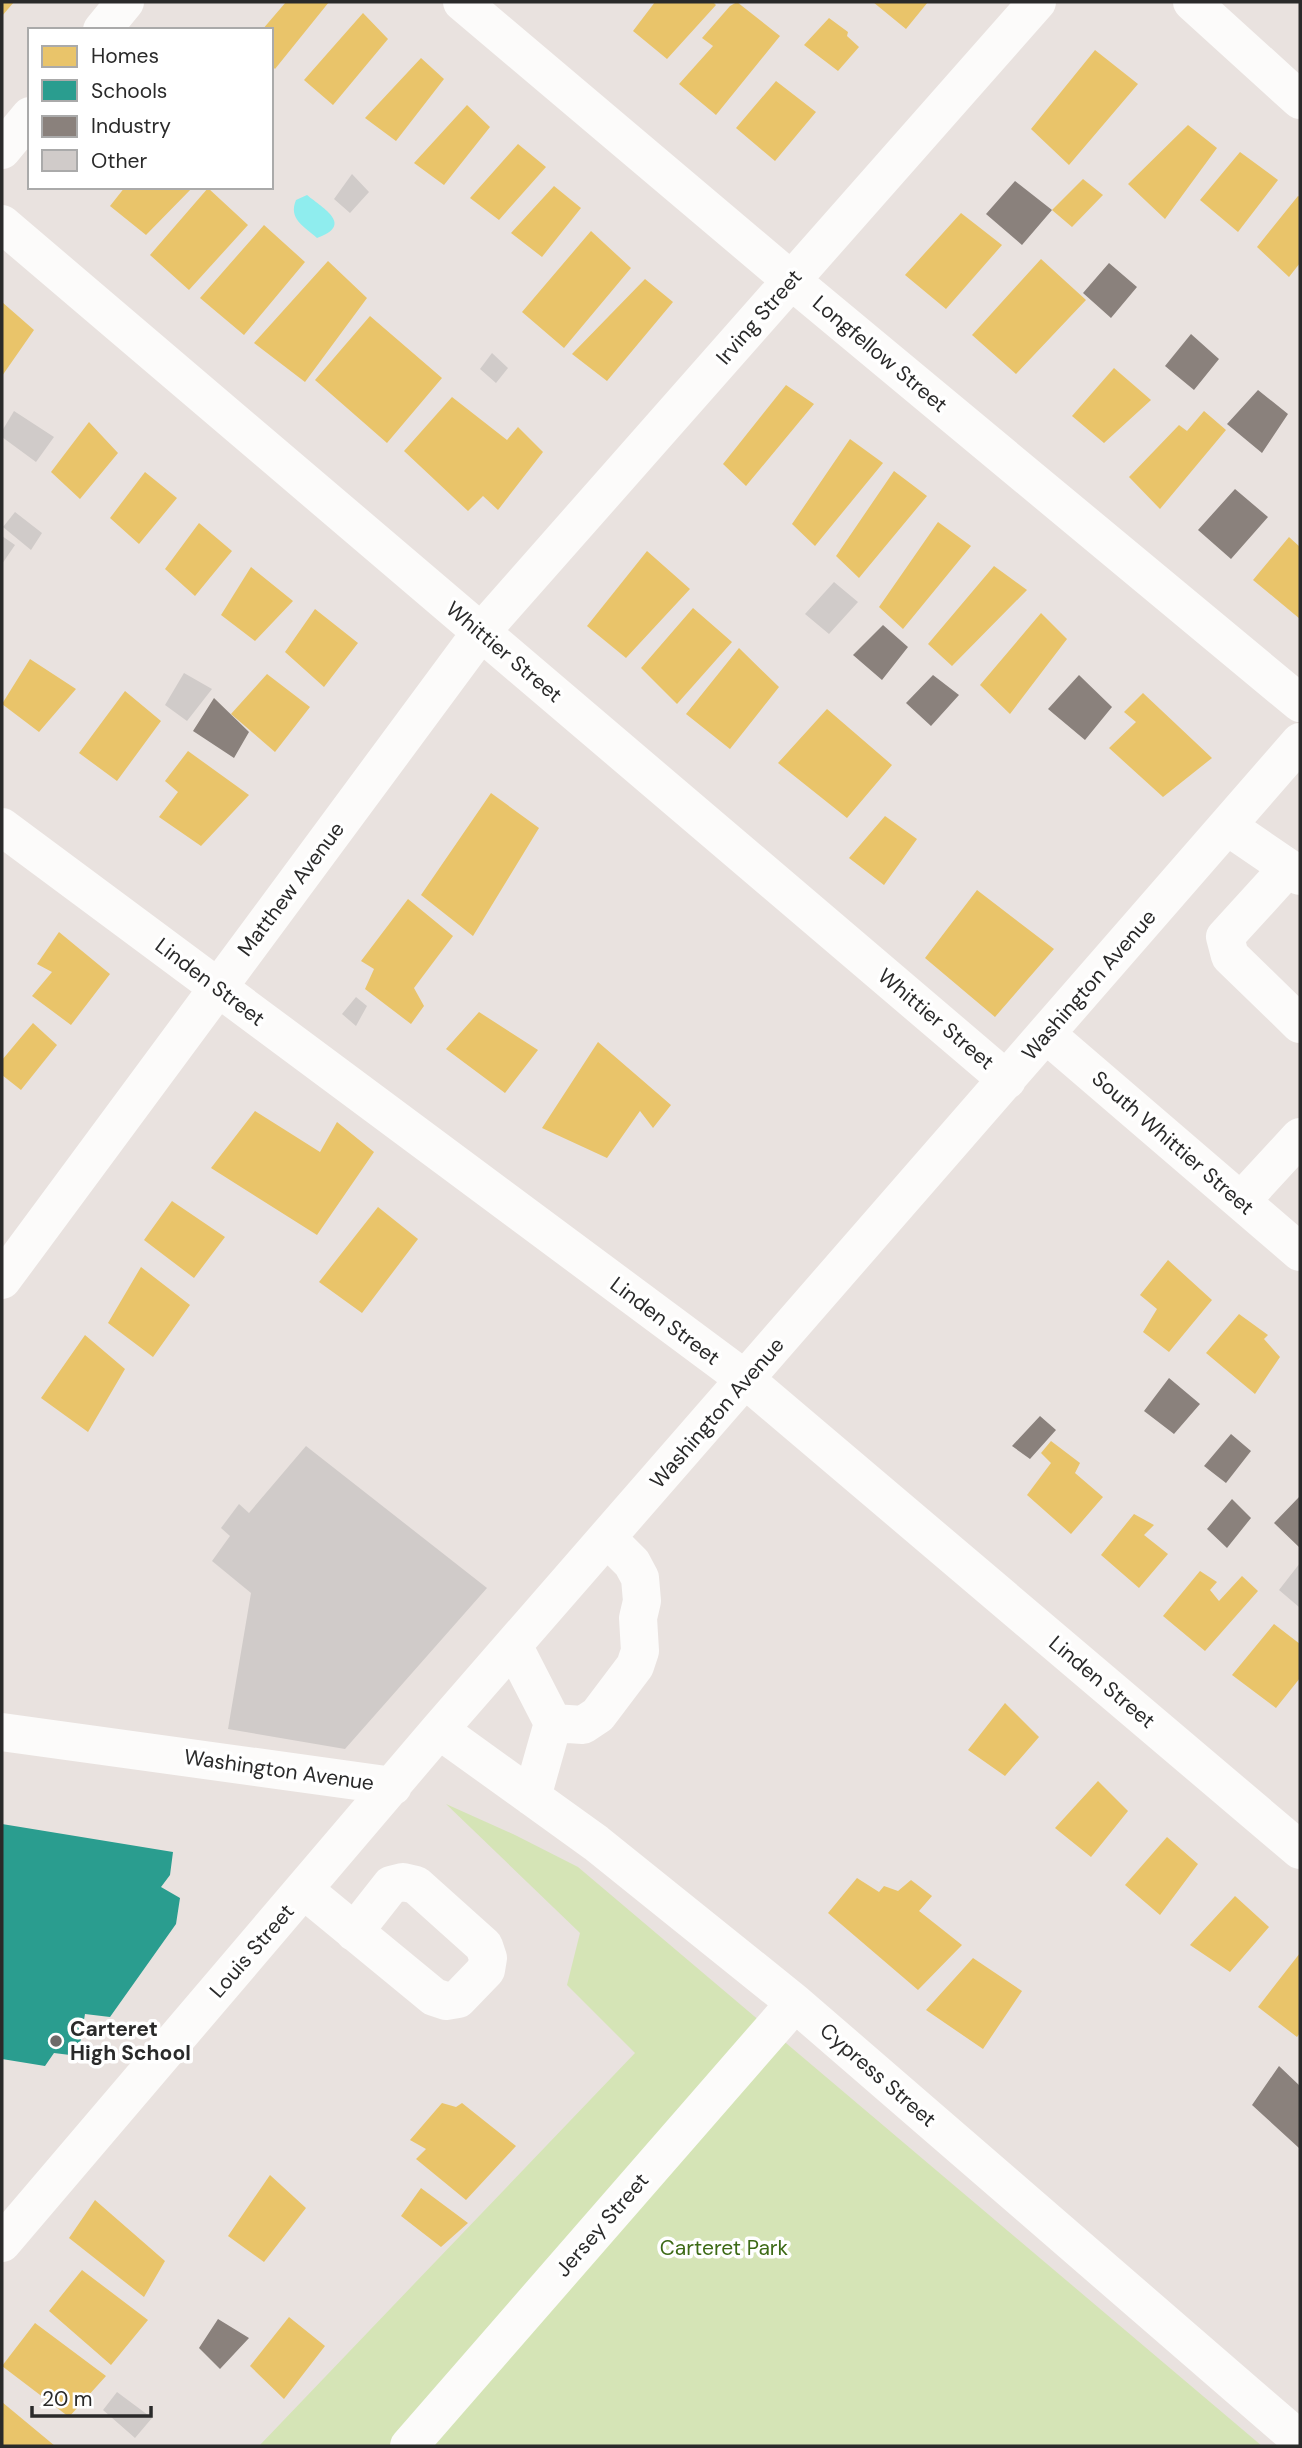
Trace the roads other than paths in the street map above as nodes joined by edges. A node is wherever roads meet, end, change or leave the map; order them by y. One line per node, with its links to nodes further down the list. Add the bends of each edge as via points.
1 (125, 2): 5 (street)
2 (461, 2): 10 (street, Longfellow Street)
3 (1037, 2): 10 (street, Irving Street)
4 (1192, 2): 6 (street)
5 (104, 28)
6 (1300, 100)
7 (28, 118): 8 (street)
8 (2, 150)
9 (2, 224): 11 (street, Whittier Street)
10 (792, 281): 11 (street, Irving Street); 12 (street, Longfellow Street)
11 (481, 632): 17 (street, Matthew Avenue); 20 (street, Whittier Street)
12 (1300, 702)
13 (1300, 742): 14 (street, Washington Avenue)
14 (1227, 826): 16 (street); 19 (street, Washington Avenue)
15 (2, 827): 17 (street, Linden Street)
16 (1294, 872): 18 (street, via 1225,937 1230,956)
17 (218, 988): 24 (street, Matthew Avenue); 25 (street, Linden Street)
18 (1300, 1024)
19 (1046, 1034): 20 (street, Washington Avenue); 22 (street, South Whittier Street)
20 (1007, 1080): 25 (street, Washington Avenue)
21 (1300, 1137): 22 (street)
22 (1241, 1200): 23 (street, South Whittier Street)
23 (1300, 1252)
24 (2, 1280)
25 (746, 1380): 26 (street, Washington Avenue); 33 (street, Linden Street)
26 (608, 1539): 27 (street, Washington Avenue); 28 (street, via 640,1578 640,1651 635,1666 598,1715 583,1725)
27 (514, 1647): 28 (street); 29 (street, Washington Avenue)
28 (553, 1723): 32 (street)
29 (439, 1730): 31 (street, Washington Avenue); 32 (street, Cypress Street)
30 (2, 1732): 31 (street, Washington Avenue)
31 (393, 1786): 34 (street, Louis Street)
32 (532, 1797): 36 (street, Cypress Street)
33 (1300, 1850)
34 (304, 1890): 35 (street); 37 (street, Louis Street)
35 (354, 1932)
36 (794, 2003): 38 (street, Cypress Street); 39 (street, Jersey Street)
37 (2, 2243)
38 (1300, 2440)
39 (409, 2446)

